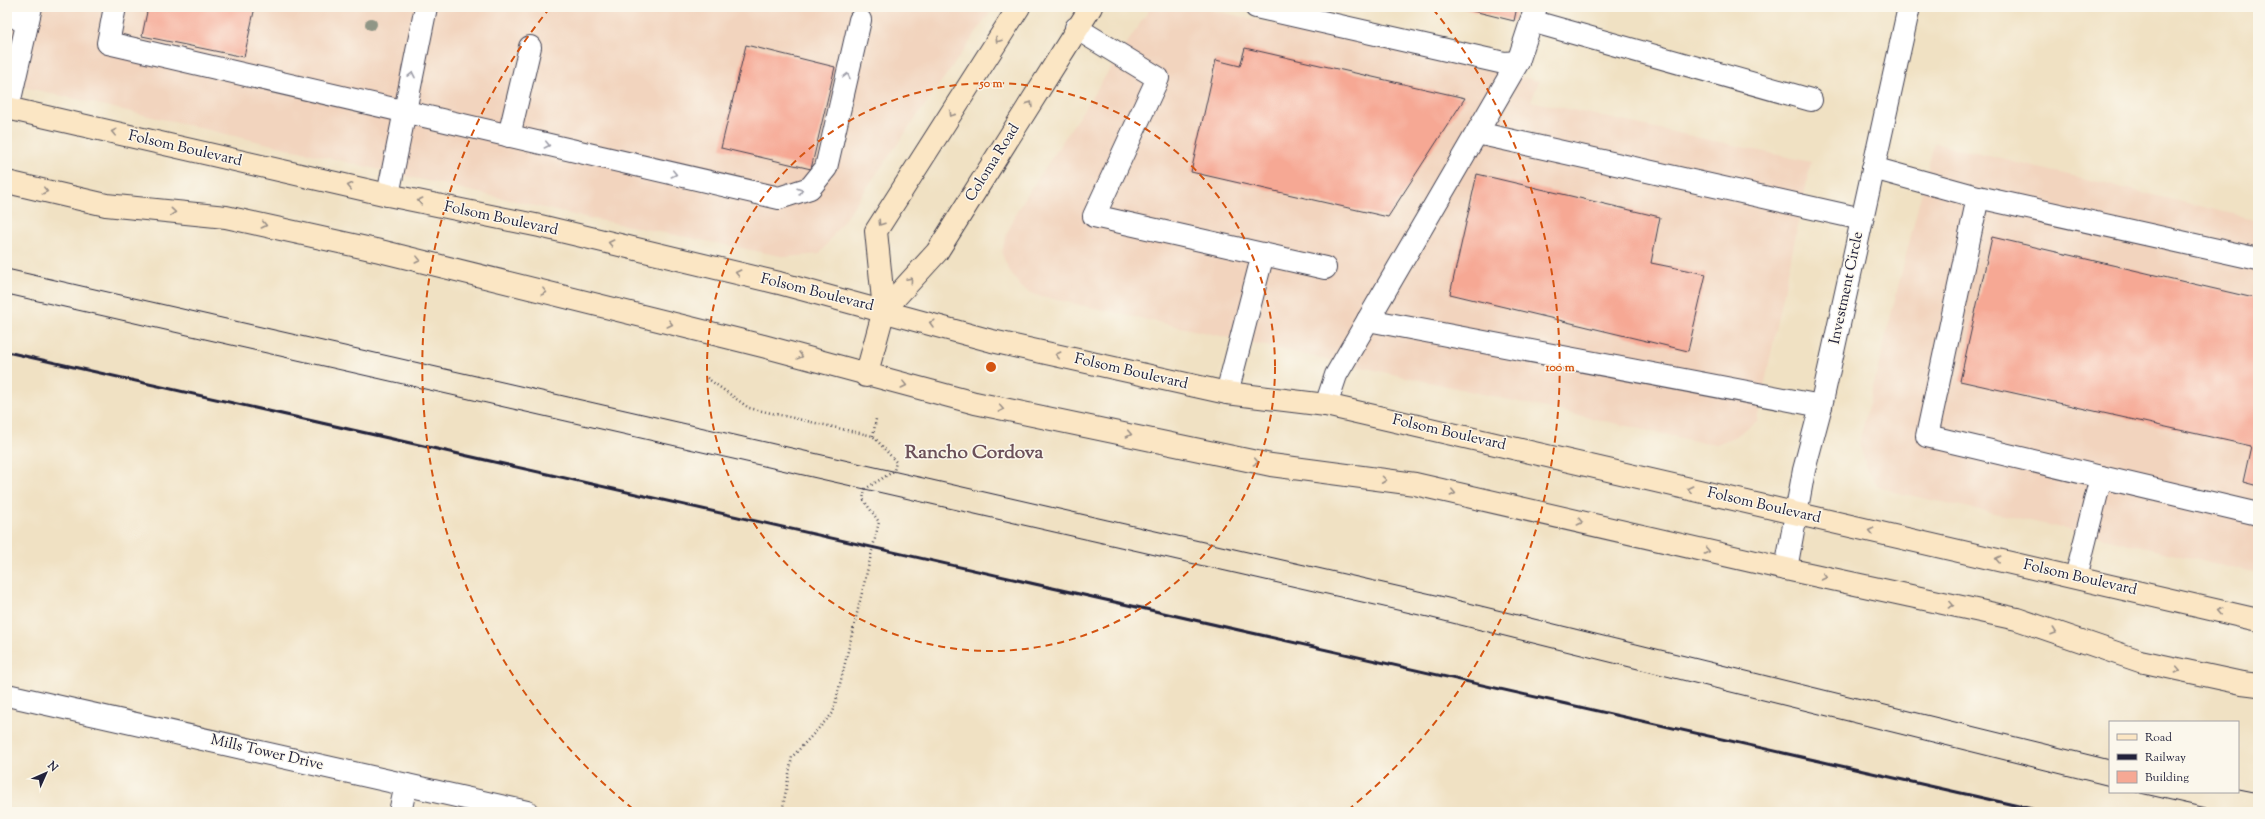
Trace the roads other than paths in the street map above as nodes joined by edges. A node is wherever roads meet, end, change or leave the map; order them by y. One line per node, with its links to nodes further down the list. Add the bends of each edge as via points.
1 (115, 7): 16 (street, via 108,43)
2 (426, 7): 16 (street, one-way to 2)
3 (1019, 7): 27 (main road, Coloma Road, one-way to 27, via 876,231)
4 (1091, 7): 11 (main road, Coloma Road)
5 (1256, 7): 13 (street, via 1504,63)
6 (1909, 7): 19 (street, Investment Circle)
7 (7, 12): 9 (street)
8 (1534, 14): 13 (street); 14 (street)
9 (29, 15): 15 (street)
10 (860, 20): 18 (street, one-way to 10, via 779,198 810,188 826,168)
11 (1076, 28): 24 (street, via 1158,78 1094,216); 27 (main road, Coloma Road, one-way to 11, via 936,252)
12 (530, 47): 18 (street)
13 (1518, 62): 17 (street)
14 (1811, 100)
15 (7, 108): 21 (main road, Folsom Boulevard, one-way to 15)
16 (404, 113): 18 (street); 21 (street)
17 (1477, 132): 23 (street); 28 (street)
18 (509, 136)
19 (1873, 168): 22 (street); 23 (street, Investment Circle)
20 (7, 182): 29 (main road, one-way to 29, via 106,205 226,217 364,248 763,346)
21 (388, 195): 27 (main road, Folsom Boulevard, one-way to 21, via 779,282 540,226)
22 (1978, 197): 25 (street); 33 (street, via 1927,436)
23 (1862, 219): 32 (street, Investment Circle)
24 (1263, 254): 26 (street); 30 (street)
25 (2258, 259)
26 (1325, 268)
27 (884, 310): 29 (main road, Coloma Road); 30 (main road, Folsom Boulevard, one-way to 27, via 992,341)
28 (1368, 320): 31 (street, via 1336,374); 32 (street)
29 (866, 376): 36 (main road, one-way to 36, via 975,403 1270,465 1416,484)
30 (1227, 393): 31 (main road, Folsom Boulevard)
31 (1326, 405): 34 (main road, Folsom Boulevard, one-way to 31)
32 (1821, 406): 34 (street, Investment Circle, via 1804,470)
33 (2101, 477): 35 (street); 37 (street)
34 (1796, 514): 36 (street, Investment Circle); 37 (main road, Folsom Boulevard, one-way to 34)
35 (2258, 514)
36 (1786, 569): 39 (main road, one-way to 39, via 2017,619 2140,661)
37 (2076, 577): 38 (main road, Folsom Boulevard, one-way to 37)
38 (2258, 620)
39 (2258, 685)
40 (7, 695): 41 (street, Mills Tower Drive)
41 (406, 785): 42 (street); 43 (street, Mills Tower Drive)
42 (400, 812)
43 (527, 812)

